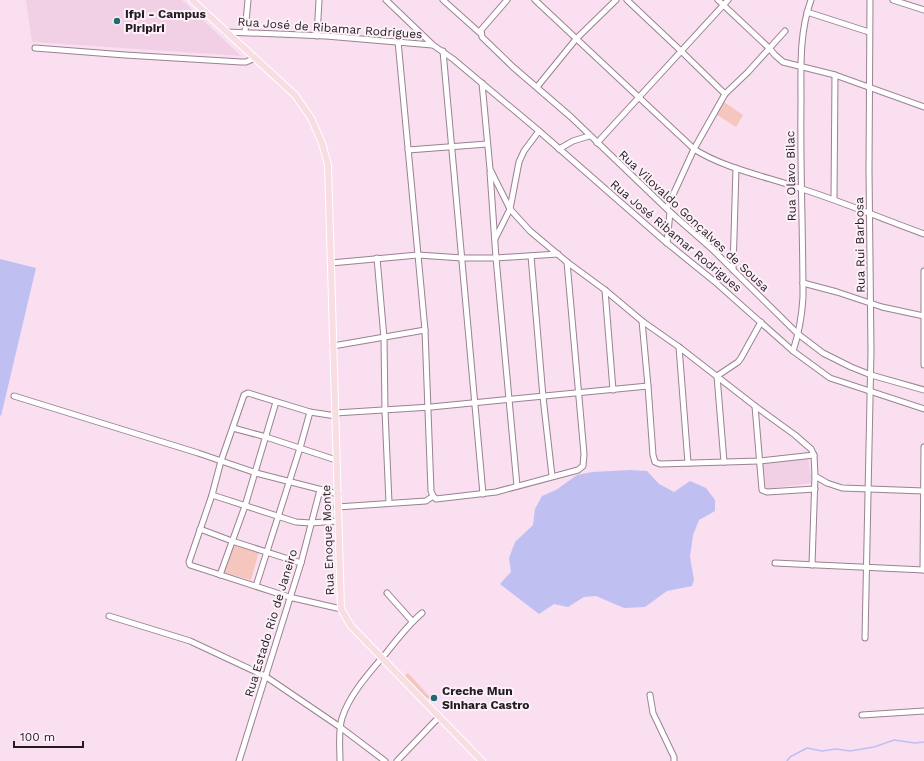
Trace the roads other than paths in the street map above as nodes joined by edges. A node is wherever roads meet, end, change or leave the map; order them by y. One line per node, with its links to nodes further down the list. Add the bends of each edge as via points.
1 (192, 0): 18 (main road, Rua Enoque Monte)
2 (248, 0): 19 (street)
3 (319, 0): 23 (street)
4 (386, 0): 26 (street)
5 (444, 0): 22 (street, Rua Vilovaldo Gonçalves de Sousa)
6 (507, 0): 22 (street, via 481,30)
7 (535, 0): 24 (street)
8 (616, 0): 24 (street)
9 (627, 0): 29 (street)
10 (718, 0): 15 (street)
11 (728, 0): 15 (street)
12 (810, 0): 17 (street, Rua Olavo Bilac)
13 (870, 0): 21 (street, Rua Rui Barbosa)
14 (893, 0): 16 (street)
15 (724, 5): 28 (street); 29 (street)
16 (924, 10)
17 (807, 12): 21 (street); 32 (street, Rua Olavo Bilac, via 803,25)
18 (226, 32): 19 (street, Rua José de Ribamar Rodrigues); 31 (main road, Rua Enoque Monte)
19 (246, 32): 23 (street, Rua José de Ribamar Rodrigues)
20 (785, 32): 28 (street)
21 (869, 32): 36 (street, Rua Rui Barbosa)
22 (481, 34): 35 (street, Rua Vilovaldo Gonçalves de Sousa)
23 (317, 36): 25 (street, Rua José de Ribamar Rodrigues)
24 (576, 39): 35 (street); 38 (street)
25 (398, 41): 26 (street, Rua José de Ribamar Rodrigues); 47 (street)
26 (433, 45): 30 (street, Rua José Ribamar Rodrigues)
27 (36, 48): 31 (street, via 241,62)
28 (769, 48): 32 (street, via 783,62); 37 (street)
29 (681, 50): 37 (street); 38 (street)
30 (443, 51): 34 (street, Rua José Ribamar Rodrigues); 44 (street)
31 (255, 58): 65 (main road, Rua Enoque Monte, via 295,95 311,118 322,143 328,165)
32 (801, 65): 33 (street); 50 (street, Rua Olavo Bilac)
33 (835, 75): 36 (street); 51 (street)
34 (482, 83): 40 (street, Rua José Ribamar Rodrigues); 43 (street)
35 (537, 87): 41 (street, Rua Vilovaldo Gonçalves de Sousa)
36 (869, 87): 39 (street); 54 (street, Rua Rui Barbosa)
37 (725, 94): 46 (street)
38 (638, 97): 42 (street); 46 (street)
39 (924, 107)
40 (539, 131): 45 (street, Rua José Ribamar Rodrigues); 52 (street, via 519,162)
41 (589, 136): 42 (street, Rua Vilovaldo Gonçalves de Sousa); 45 (street)
42 (597, 142): 53 (street, Rua Vilovaldo Gonçalves de Sousa)
43 (487, 144): 44 (street); 49 (street)
44 (452, 146): 47 (street); 62 (street)
45 (559, 149): 57 (street, Rua José Ribamar Rodrigues)
46 (694, 149): 48 (street, via 709,158); 53 (street)
47 (408, 150): 59 (street)
48 (736, 168): 50 (street); 66 (street)
49 (490, 169): 52 (street); 56 (street)
50 (801, 188): 51 (street); 68 (street, Rua Olavo Bilac)
51 (834, 199): 54 (street)
52 (510, 209): 56 (street); 58 (street, via 530,231)
53 (668, 210): 57 (street); 66 (street, Rua Vilovaldo Gonçalves de Sousa)
54 (869, 213): 55 (street); 70 (street, Rua Rui Barbosa)
55 (924, 234)
56 (494, 240): 63 (street)
57 (667, 243): 73 (street, Rua José Ribamar Rodrigues, via 709,276)
58 (558, 254): 60 (street); 64 (street)
59 (418, 255): 61 (street); 62 (street); 74 (street)
60 (531, 256): 63 (street); 89 (street)
61 (377, 258): 65 (street); 76 (street)
62 (462, 258): 63 (street); 92 (street)
63 (496, 258): 90 (street)
64 (567, 262): 69 (street); 87 (street)
65 (331, 263): 77 (main road, Rua Enoque Monte)
66 (733, 270): 75 (street, Rua Vilovaldo Gonçalves de Sousa)
67 (924, 271): 71 (street)
68 (803, 283): 70 (street); 75 (street, Rua Olavo Bilac)
69 (605, 290): 72 (street); 84 (street)
70 (871, 303): 71 (street); 81 (street, Rua Rui Barbosa)
71 (924, 316): 80 (street)
72 (642, 321): 78 (street); 83 (street)
73 (760, 322): 79 (street, Rua José Ribamar Rodrigues); 82 (street, via 738,362)
74 (425, 330): 76 (street); 94 (street)
75 (798, 334): 79 (street, Rua Olavo Bilac); 81 (street, Rua Vilovaldo Gonçalves de Sousa, via 835,360)
76 (384, 338): 77 (street); 96 (street)
77 (333, 346): 98 (main road, Rua Enoque Monte)
78 (679, 347): 82 (street); 108 (street)
79 (793, 351): 86 (street, Rua José Ribamar Rodrigues, via 830,378)
80 (924, 365)
81 (871, 375): 85 (street, Rua Vilovaldo Gonçalves de Sousa); 86 (street, Rua Rui Barbosa)
82 (717, 376): 93 (street); 107 (street)
83 (648, 386): 84 (street); 108 (street, via 653,460 660,464)
84 (613, 390): 87 (street)
85 (924, 390)
86 (870, 391): 95 (street, Rua José Ribamar Rodrigues); 115 (street, Rua Rui Barbosa)
87 (578, 393): 89 (street); 110 (street, via 584,463 578,470)
88 (14, 396): 105 (street)
89 (543, 397): 90 (street); 110 (street)
90 (509, 400): 92 (street); 113 (street)
91 (276, 402): 97 (street); 99 (street, via 246,393 242,398); 100 (street)
92 (475, 403): 94 (street); 119 (street)
93 (755, 406): 103 (street, via 795,435); 106 (street)
94 (428, 408): 96 (street); 121 (street)
95 (924, 409)
96 (385, 410): 98 (street); 122 (street)
97 (310, 412): 98 (street); 102 (street)
98 (336, 415): 104 (main road, Rua Enoque Monte)
99 (233, 428): 100 (street); 105 (street)
100 (266, 437): 102 (street); 109 (street)
101 (924, 447): 117 (street)
102 (300, 448): 104 (street); 112 (street)
103 (814, 455): 106 (street); 111 (street)
104 (336, 460): 118 (main road, Rua Enoque Monte)
105 (221, 461): 109 (street); 120 (street)
106 (759, 461): 107 (street); 114 (street, via 763,491)
107 (724, 462): 108 (street)
108 (688, 463)
109 (256, 473): 112 (street); 123 (street)
110 (552, 476): 113 (street)
111 (815, 476): 114 (street); 115 (street, via 842,488)
112 (289, 481): 116 (street); 125 (street)
113 (517, 486): 119 (street)
114 (815, 489): 133 (street)
115 (868, 489): 117 (street); 134 (street, Rua Rui Barbosa)
116 (320, 490): 118 (street); 127 (street, Rua Estado Rio de Janeiro)
117 (923, 491): 135 (street)
118 (338, 494): 124 (main road, Rua Enoque Monte)
119 (483, 494): 121 (street, via 438,499)
120 (212, 495): 123 (street); 128 (street)
121 (433, 496): 122 (street, via 426,501)
122 (389, 503): 124 (street)
123 (245, 506): 125 (street); 129 (street)
124 (337, 507): 126 (main road, Rua Enoque Monte)
125 (278, 516): 127 (street, via 296,522); 130 (street)
126 (337, 521): 127 (street); 140 (main road, Rua Enoque Monte)
127 (311, 523): 131 (street, Rua Estado Rio de Janeiro)
128 (200, 529): 129 (street); 136 (street, via 190,563)
129 (232, 541): 130 (street); 136 (street)
130 (267, 552): 131 (street); 137 (street)
131 (301, 563): 139 (street, Rua Estado Rio de Janeiro)
132 (776, 563): 133 (street)
133 (812, 565): 134 (street)
134 (866, 567): 135 (street); 144 (street, Rua Rui Barbosa)
135 (924, 570)
136 (220, 575): 137 (street)
137 (256, 586): 139 (street)
138 (387, 593): 143 (street)
139 (289, 596): 140 (street); 146 (street, Rua Estado Rio de Janeiro)
140 (341, 609): 145 (main road, Rua Enoque Monte, via 352,626)
141 (422, 613): 143 (street)
142 (109, 616): 146 (street, via 190,641)
143 (412, 621): 145 (street)
144 (865, 638)
145 (382, 658): 150 (main road, Rua Enoque Monte); 151 (street, via 352,698)
146 (265, 676): 151 (street); 152 (street, Rua Estado Rio de Janeiro)
147 (650, 695): 157 (street, via 653,713)
148 (924, 711): 149 (street)
149 (862, 714)
150 (438, 717): 155 (street); 156 (main road, Rua Enoque Monte)
151 (340, 728): 153 (street); 154 (street)
152 (239, 761)
153 (340, 761)
154 (385, 761)
155 (397, 761)
156 (482, 761)
157 (674, 761)

